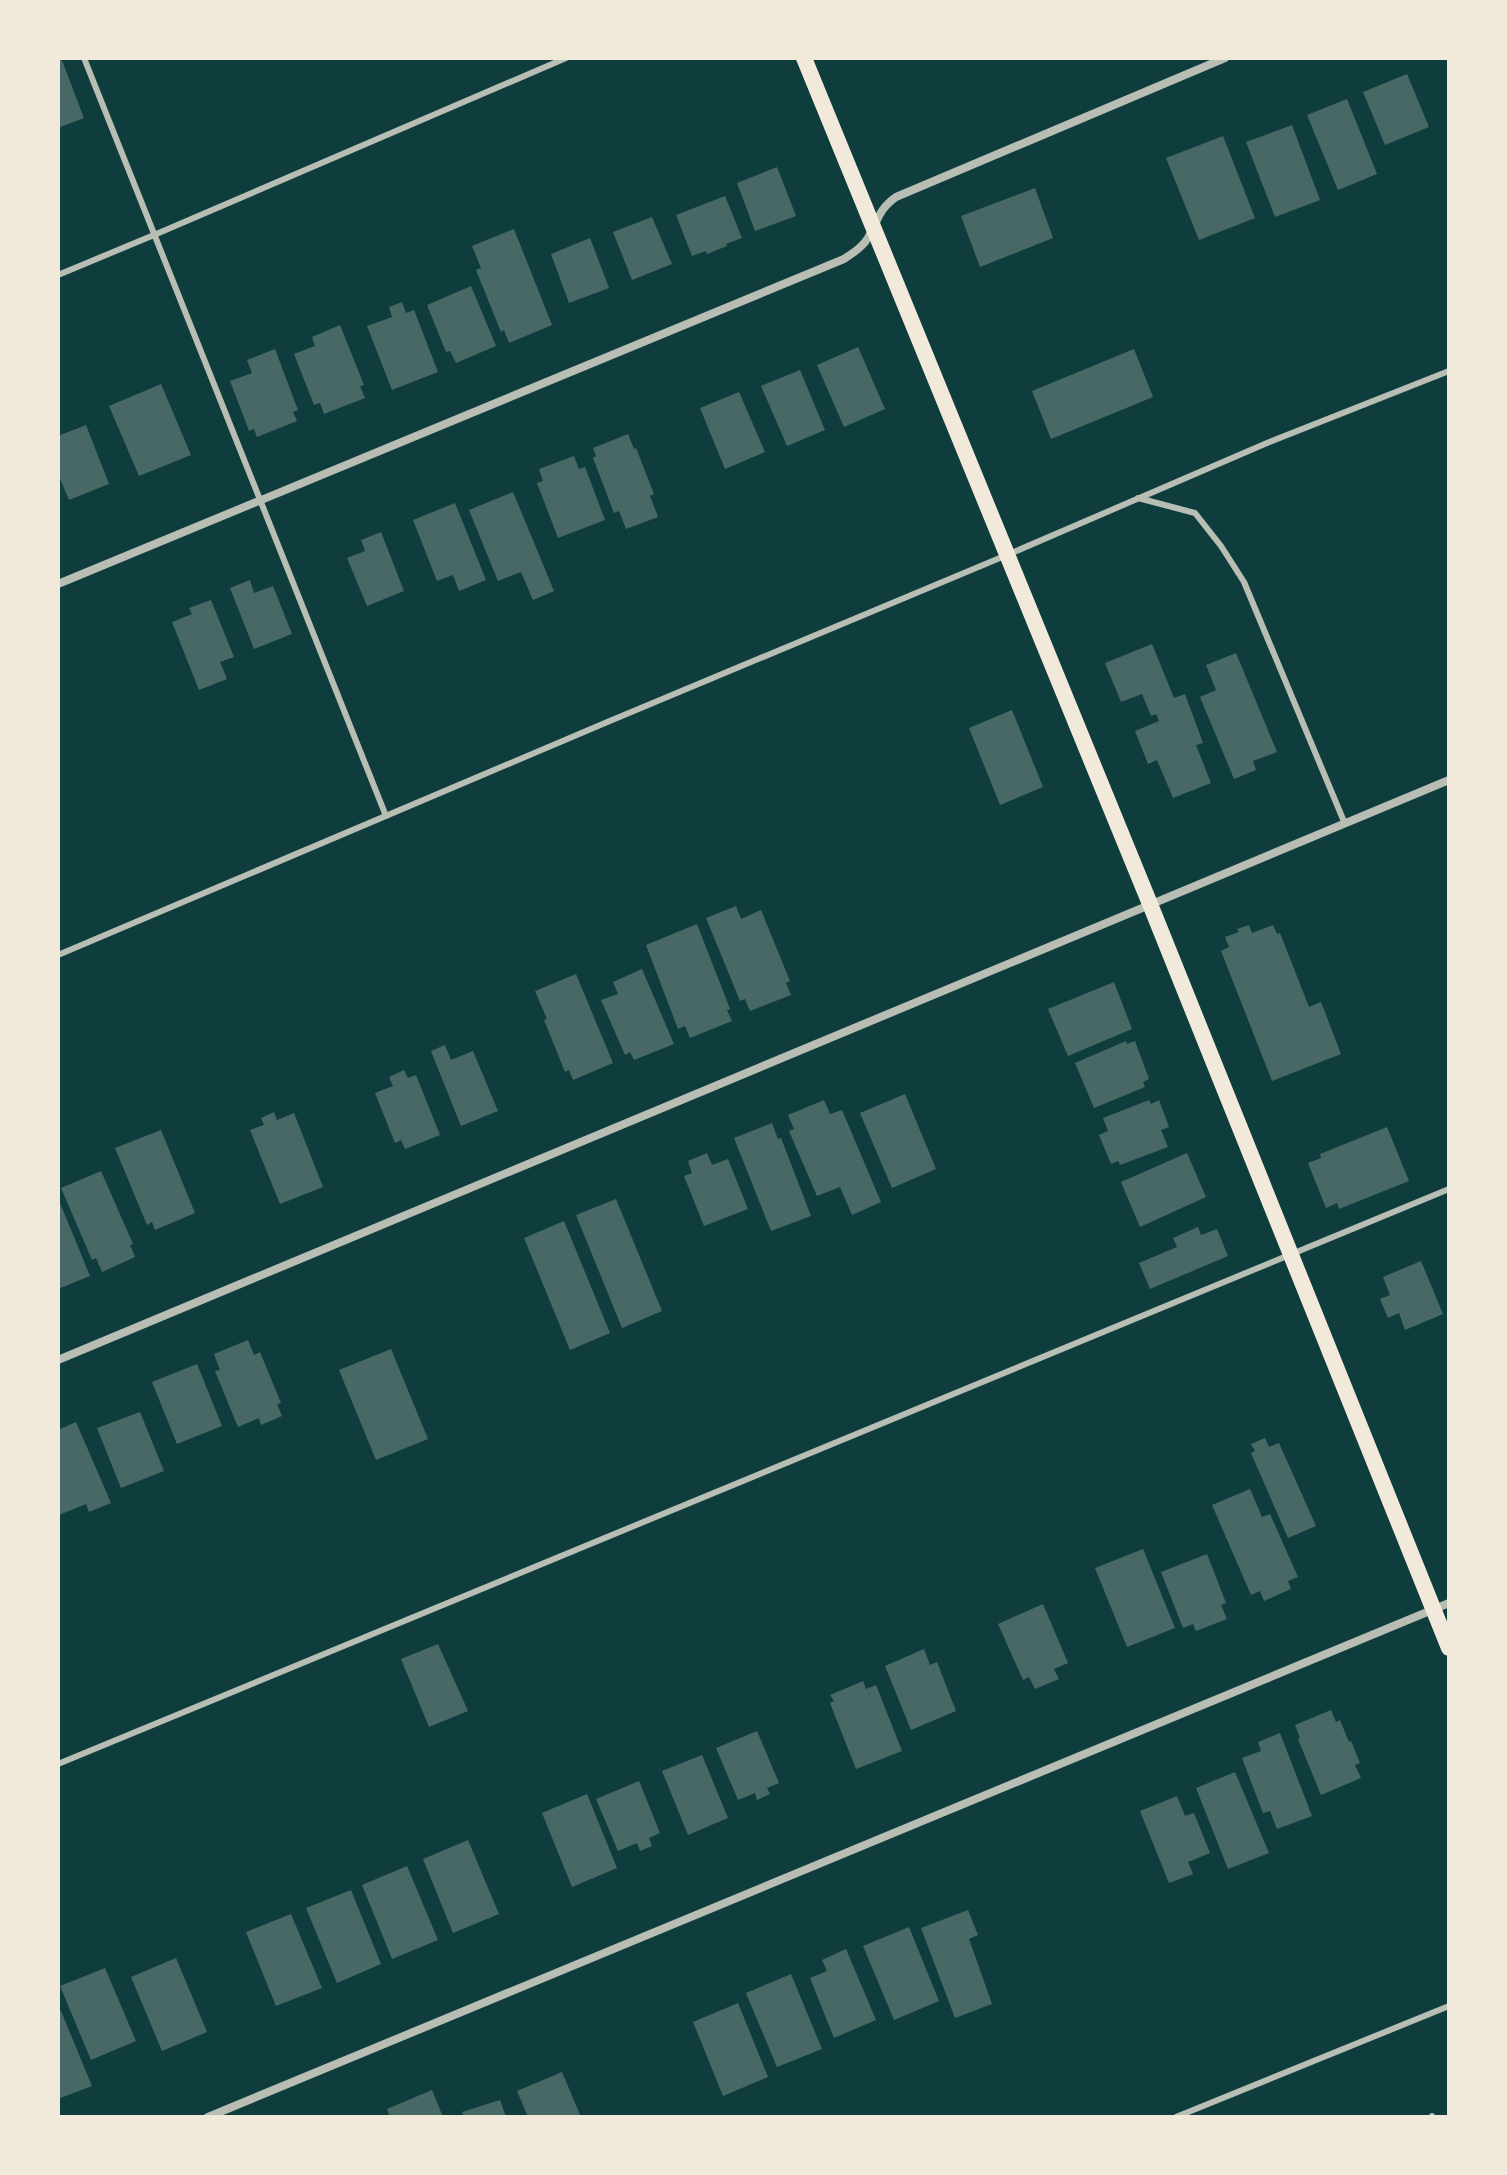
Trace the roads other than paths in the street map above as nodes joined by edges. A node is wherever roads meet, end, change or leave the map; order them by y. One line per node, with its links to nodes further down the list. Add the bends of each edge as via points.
1 (84, 58): 6 (lane)
2 (566, 58): 6 (lane)
3 (804, 58): 5 (main road)
4 (1225, 58): 5 (street, via 907,192 889,202)
5 (872, 226): 10 (street, via 860,248 844,259); 11 (main road)
6 (154, 235): 7 (lane); 10 (lane)
7 (58, 275)
8 (1449, 371): 9 (lane)
9 (1138, 498): 11 (lane); 15 (lane, via 1195,513 1244,582)
10 (259, 501): 12 (street); 14 (lane)
11 (1007, 555): 14 (lane); 16 (main road)
12 (58, 584)
13 (1449, 780): 15 (street)
14 (386, 816): 17 (lane)
15 (1345, 824): 16 (street)
16 (1150, 904): 19 (main road); 20 (street)
17 (58, 955)
18 (1449, 1189): 19 (lane)
19 (1291, 1256): 21 (main road); 23 (lane)
20 (58, 1360)
21 (1441, 1606): 22 (main road); 25 (street)
22 (1449, 1648)
23 (58, 1764)
24 (1449, 2006): 26 (lane)
25 (208, 2117)
26 (1176, 2117)

